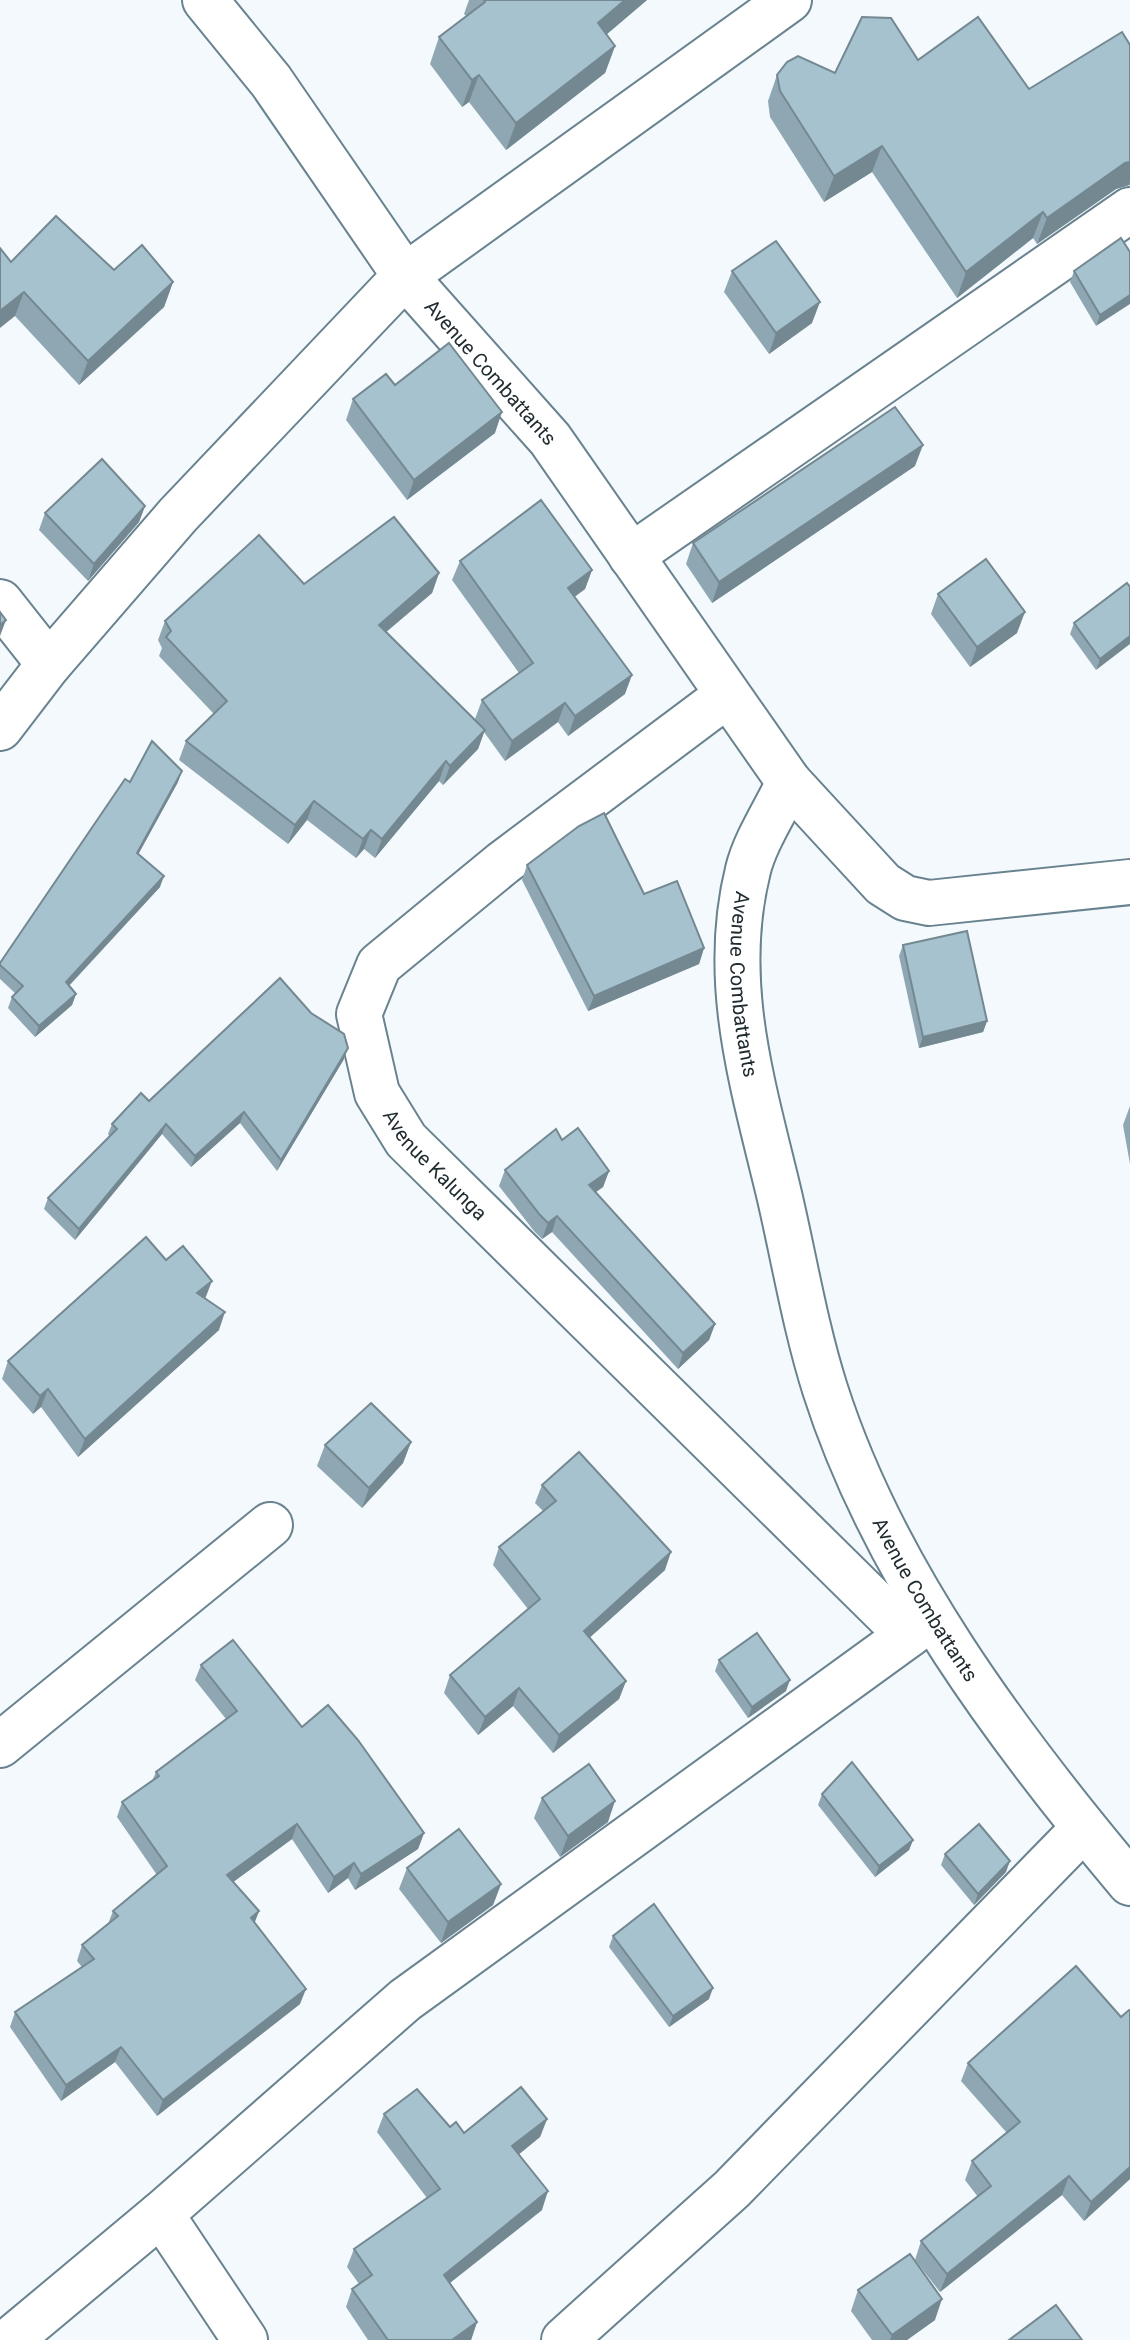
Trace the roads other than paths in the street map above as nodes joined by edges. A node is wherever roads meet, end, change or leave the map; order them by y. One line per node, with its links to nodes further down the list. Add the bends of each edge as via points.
1 (205, 0): 4 (street, Avenue Combattants, via 271,81)
2 (789, 0): 4 (street)
3 (1130, 210): 5 (street)
4 (405, 276): 5 (street, Avenue Combattants, via 550,439); 7 (street, via 178,515)
5 (631, 556): 8 (street, Avenue Combattants)
6 (0, 602): 7 (street)
7 (49, 664): 9 (street)
8 (726, 696): 10 (street, Avenue Combattants); 13 (street, Avenue Kalunga, via 503,863 379,965 359,1014 366,1056 377,1093 406,1140)
9 (0, 728)
10 (789, 782): 11 (street, via 883,884 905,898 929,903); 13 (street, Avenue Combattants, via 748,868 736,942 739,1027 825,1388)
11 (1130, 882)
12 (270, 1525): 14 (street)
13 (920, 1627): 15 (street, Avenue Combattants); 17 (street, via 405,2000)
14 (0, 1745)
15 (1084, 1828): 16 (street, Avenue Combattants); 20 (street, via 732,2189)
16 (1130, 1883)
17 (161, 2214): 18 (street); 19 (street)
18 (10, 2340)
19 (245, 2340)
20 (564, 2340)

